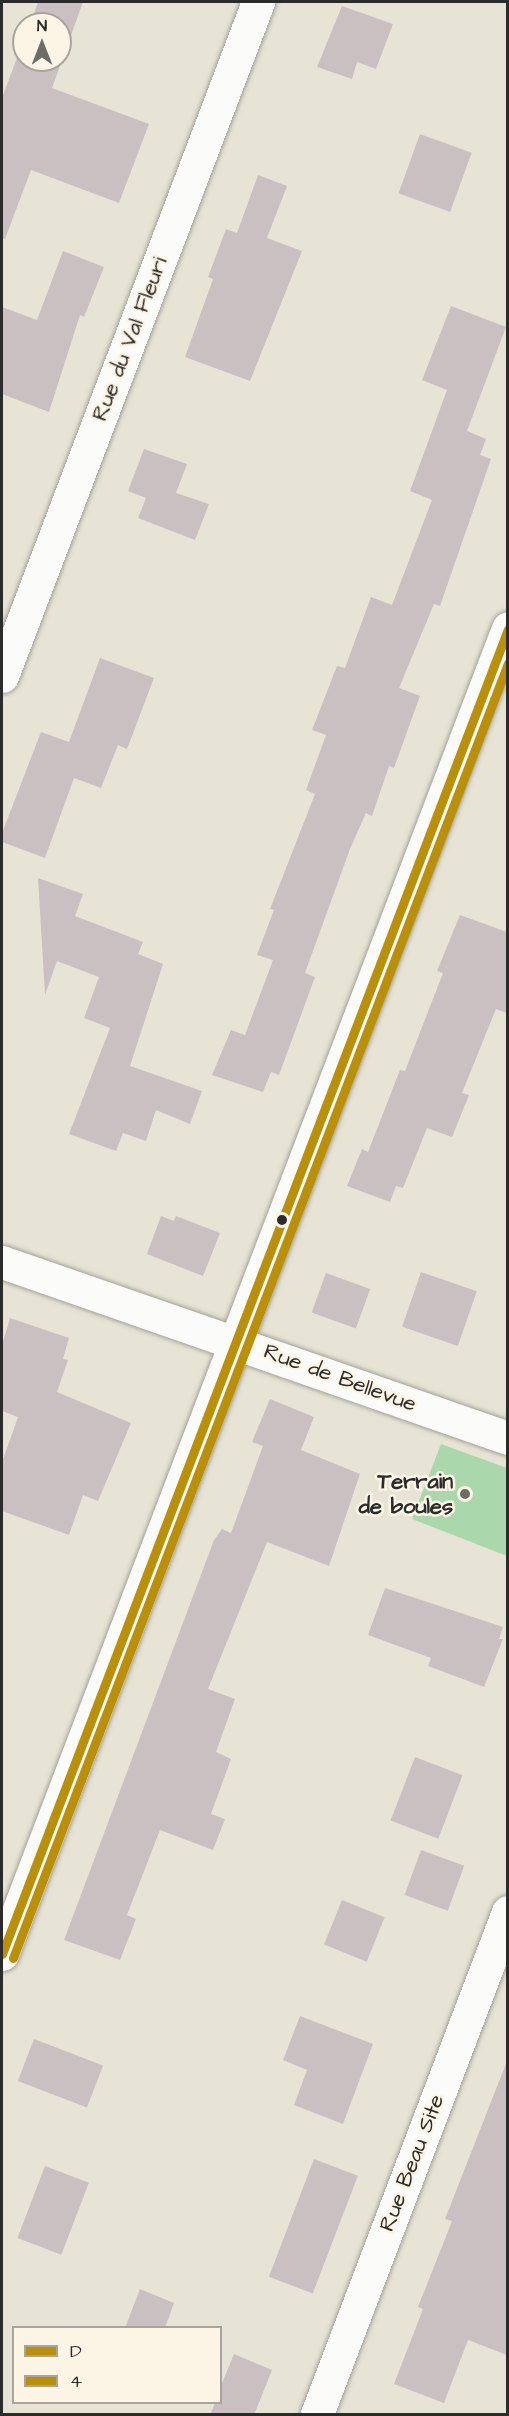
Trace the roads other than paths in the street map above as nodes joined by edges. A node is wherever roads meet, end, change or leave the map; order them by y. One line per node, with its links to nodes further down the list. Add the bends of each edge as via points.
1 (258, 2): 3 (street, Rue du Val Fleuri)
2 (507, 628): 5 (street)
3 (2, 676)
4 (2, 1262): 5 (street, Rue de Bellevue)
5 (234, 1340): 6 (street, Rue de Bellevue); 8 (street)
6 (507, 1438)
7 (507, 1912): 9 (street, Rue Beau Site)
8 (2, 1954)
9 (316, 2415)

